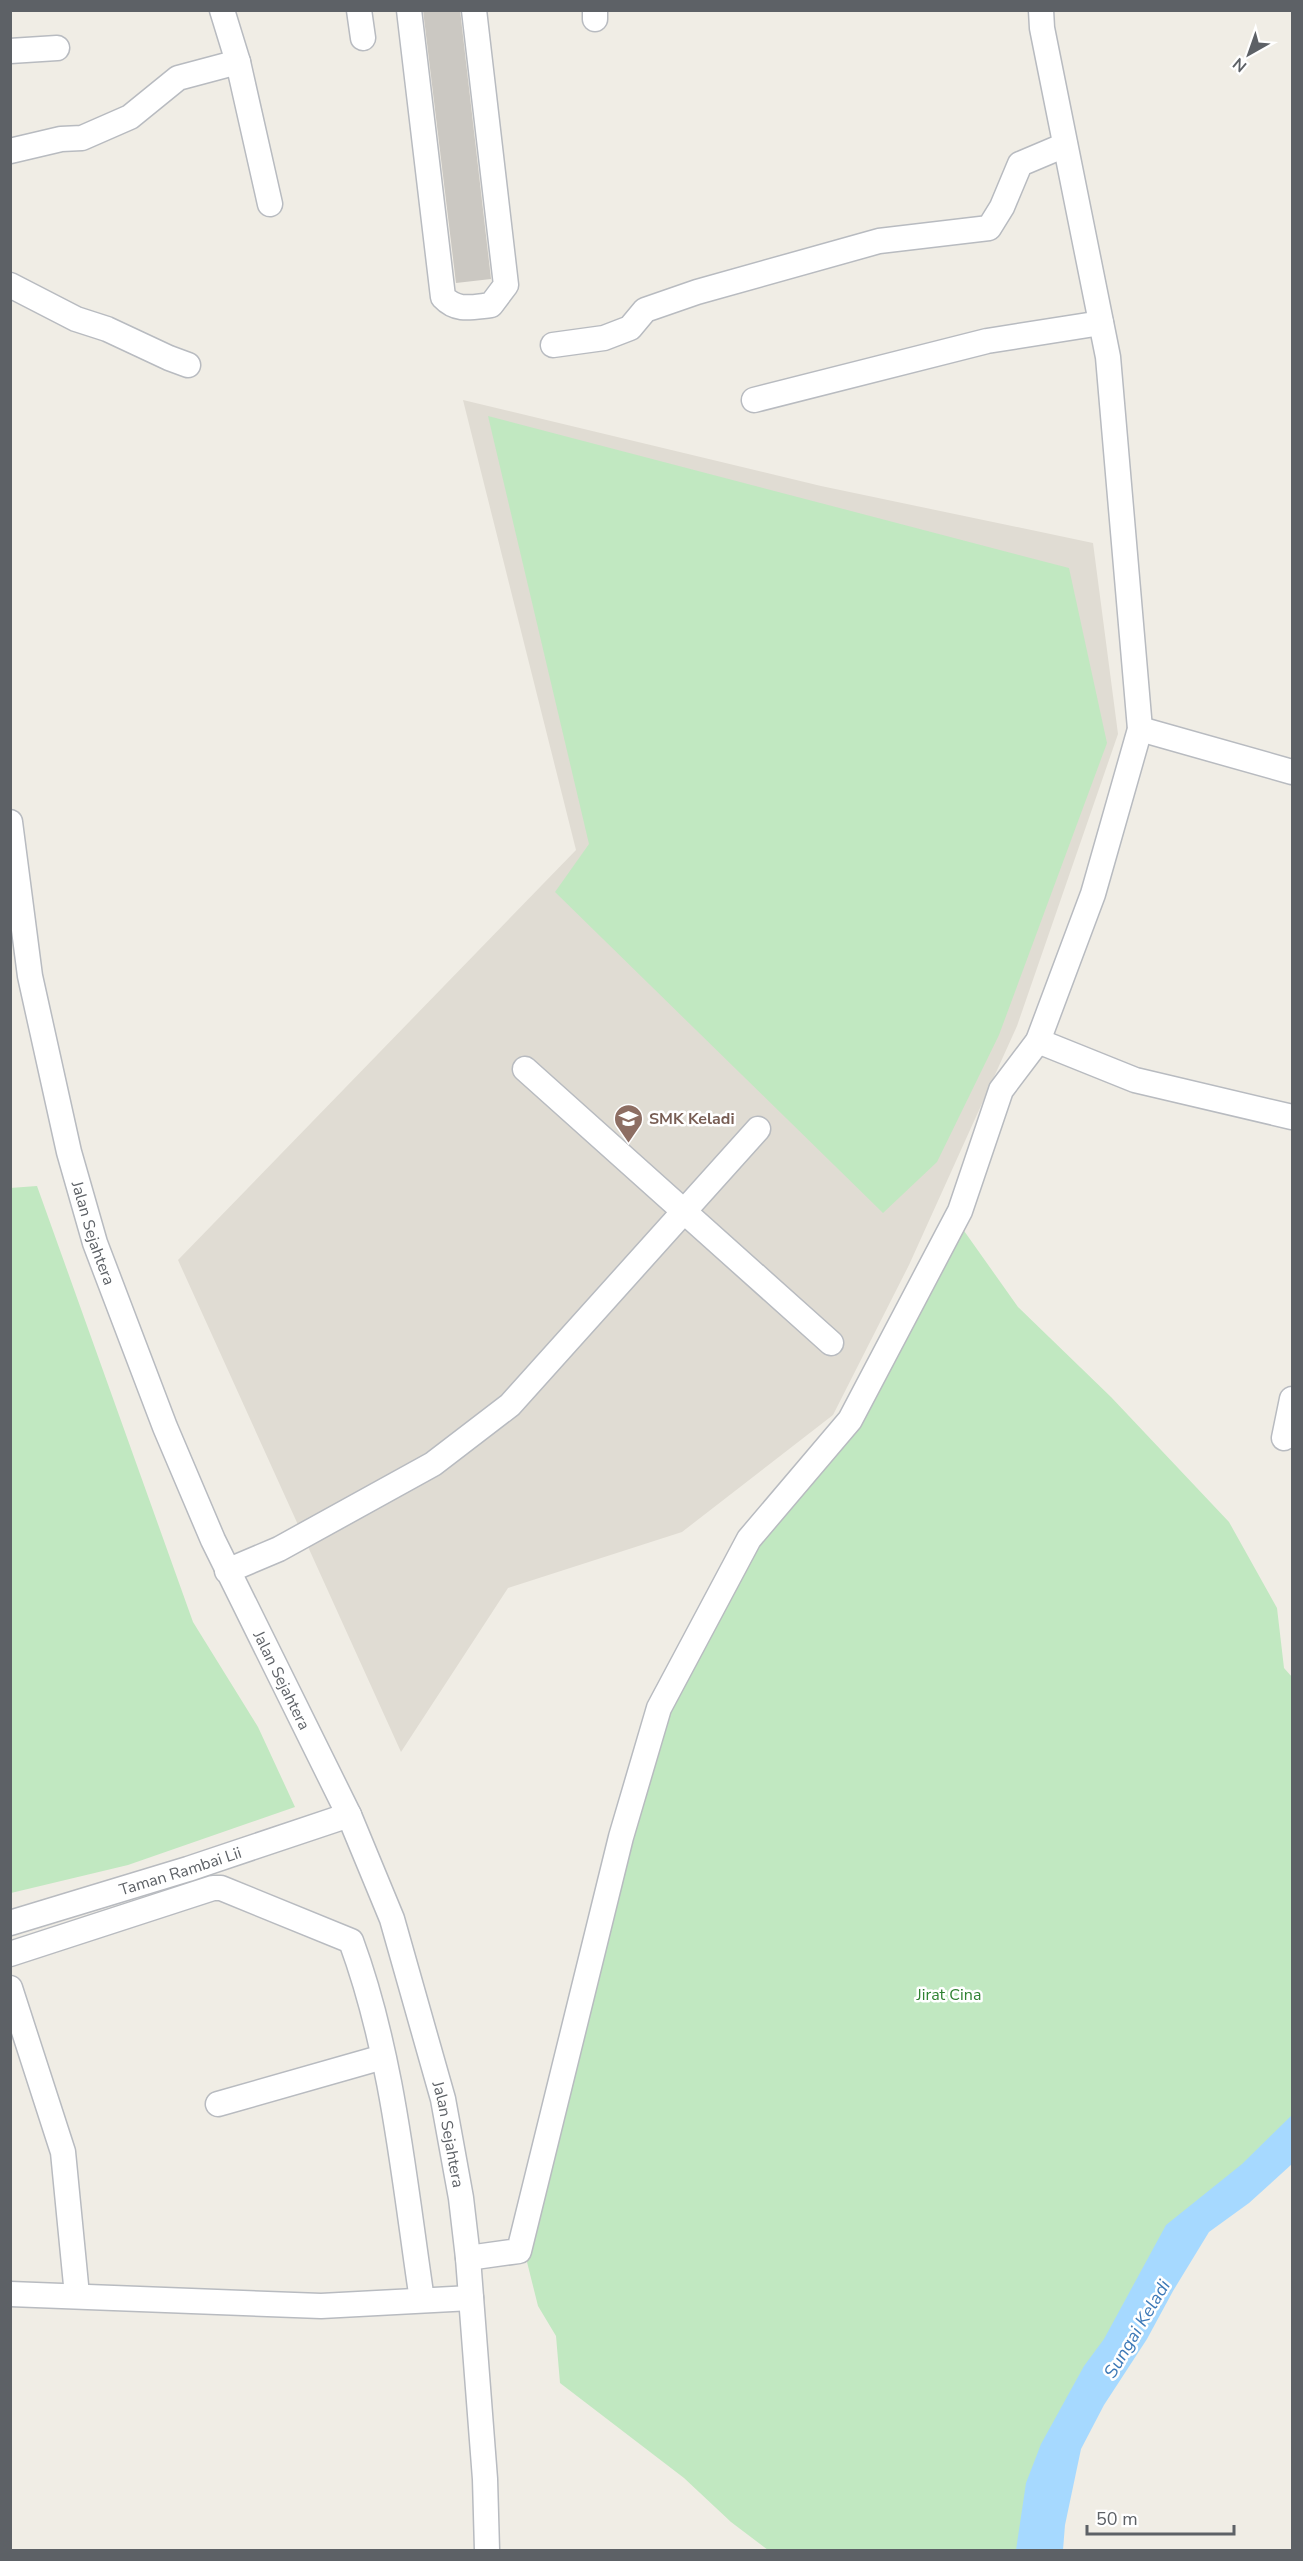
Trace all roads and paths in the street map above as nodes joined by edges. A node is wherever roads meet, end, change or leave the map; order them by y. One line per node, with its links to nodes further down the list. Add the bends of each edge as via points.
1 (222, 10): 9 (street)
2 (358, 10): 6 (street)
3 (409, 10): 4 (street, via 443,297 460,309 491,305 506,285)
4 (474, 10)
5 (1041, 10): 10 (street)
6 (363, 38)
7 (57, 48): 8 (street)
8 (10, 51)
9 (238, 62): 11 (street, via 178,78 130,117 82,138); 12 (street)
10 (1065, 145): 14 (street); 15 (street, via 1020,164 989,228 879,241 655,306 645,310 630,328 604,338)
11 (10, 151)
12 (270, 204)
13 (10, 285): 16 (street, via 76,319)
14 (1101, 324): 17 (street, via 987,340); 18 (street, via 1108,357)
15 (553, 345)
16 (188, 365)
17 (754, 399)
18 (1140, 729): 19 (street); 21 (street, via 1092,894)
19 (1293, 772)
20 (10, 822): 29 (street, Jalan Sejahtera, via 30,976 69,1152 95,1243 165,1426)
21 (1038, 1041): 23 (street, via 1135,1080); 36 (street, via 1001,1090 960,1211 850,1420 749,1539 659,1708 618,1848 519,2251)
22 (525, 1069): 25 (street)
23 (1293, 1117)
24 (758, 1129): 25 (street)
25 (684, 1211): 26 (street); 29 (street, via 510,1405 433,1464 279,1548)
26 (831, 1344)
27 (1293, 1399): 28 (street)
28 (1284, 1437)
29 (227, 1571): 30 (street, Jalan Sejahtera)
30 (349, 1815): 31 (street, Taman Rambai Lii); 36 (street, Jalan Sejahtera, via 392,1919 442,2099)
31 (10, 1923)
32 (10, 1954): 34 (street, via 221,1888 351,1941 366,1983)
33 (10, 1988): 38 (street, via 63,2152)
34 (383, 2057): 35 (street); 40 (street)
35 (218, 2104)
36 (468, 2258): 39 (street, Jalan Sejahtera)
37 (10, 2294): 38 (street)
38 (77, 2295): 40 (street, via 321,2306)
39 (471, 2298): 40 (street); 41 (street, Jalan Sejahtera)
40 (422, 2300)
41 (487, 2550)

